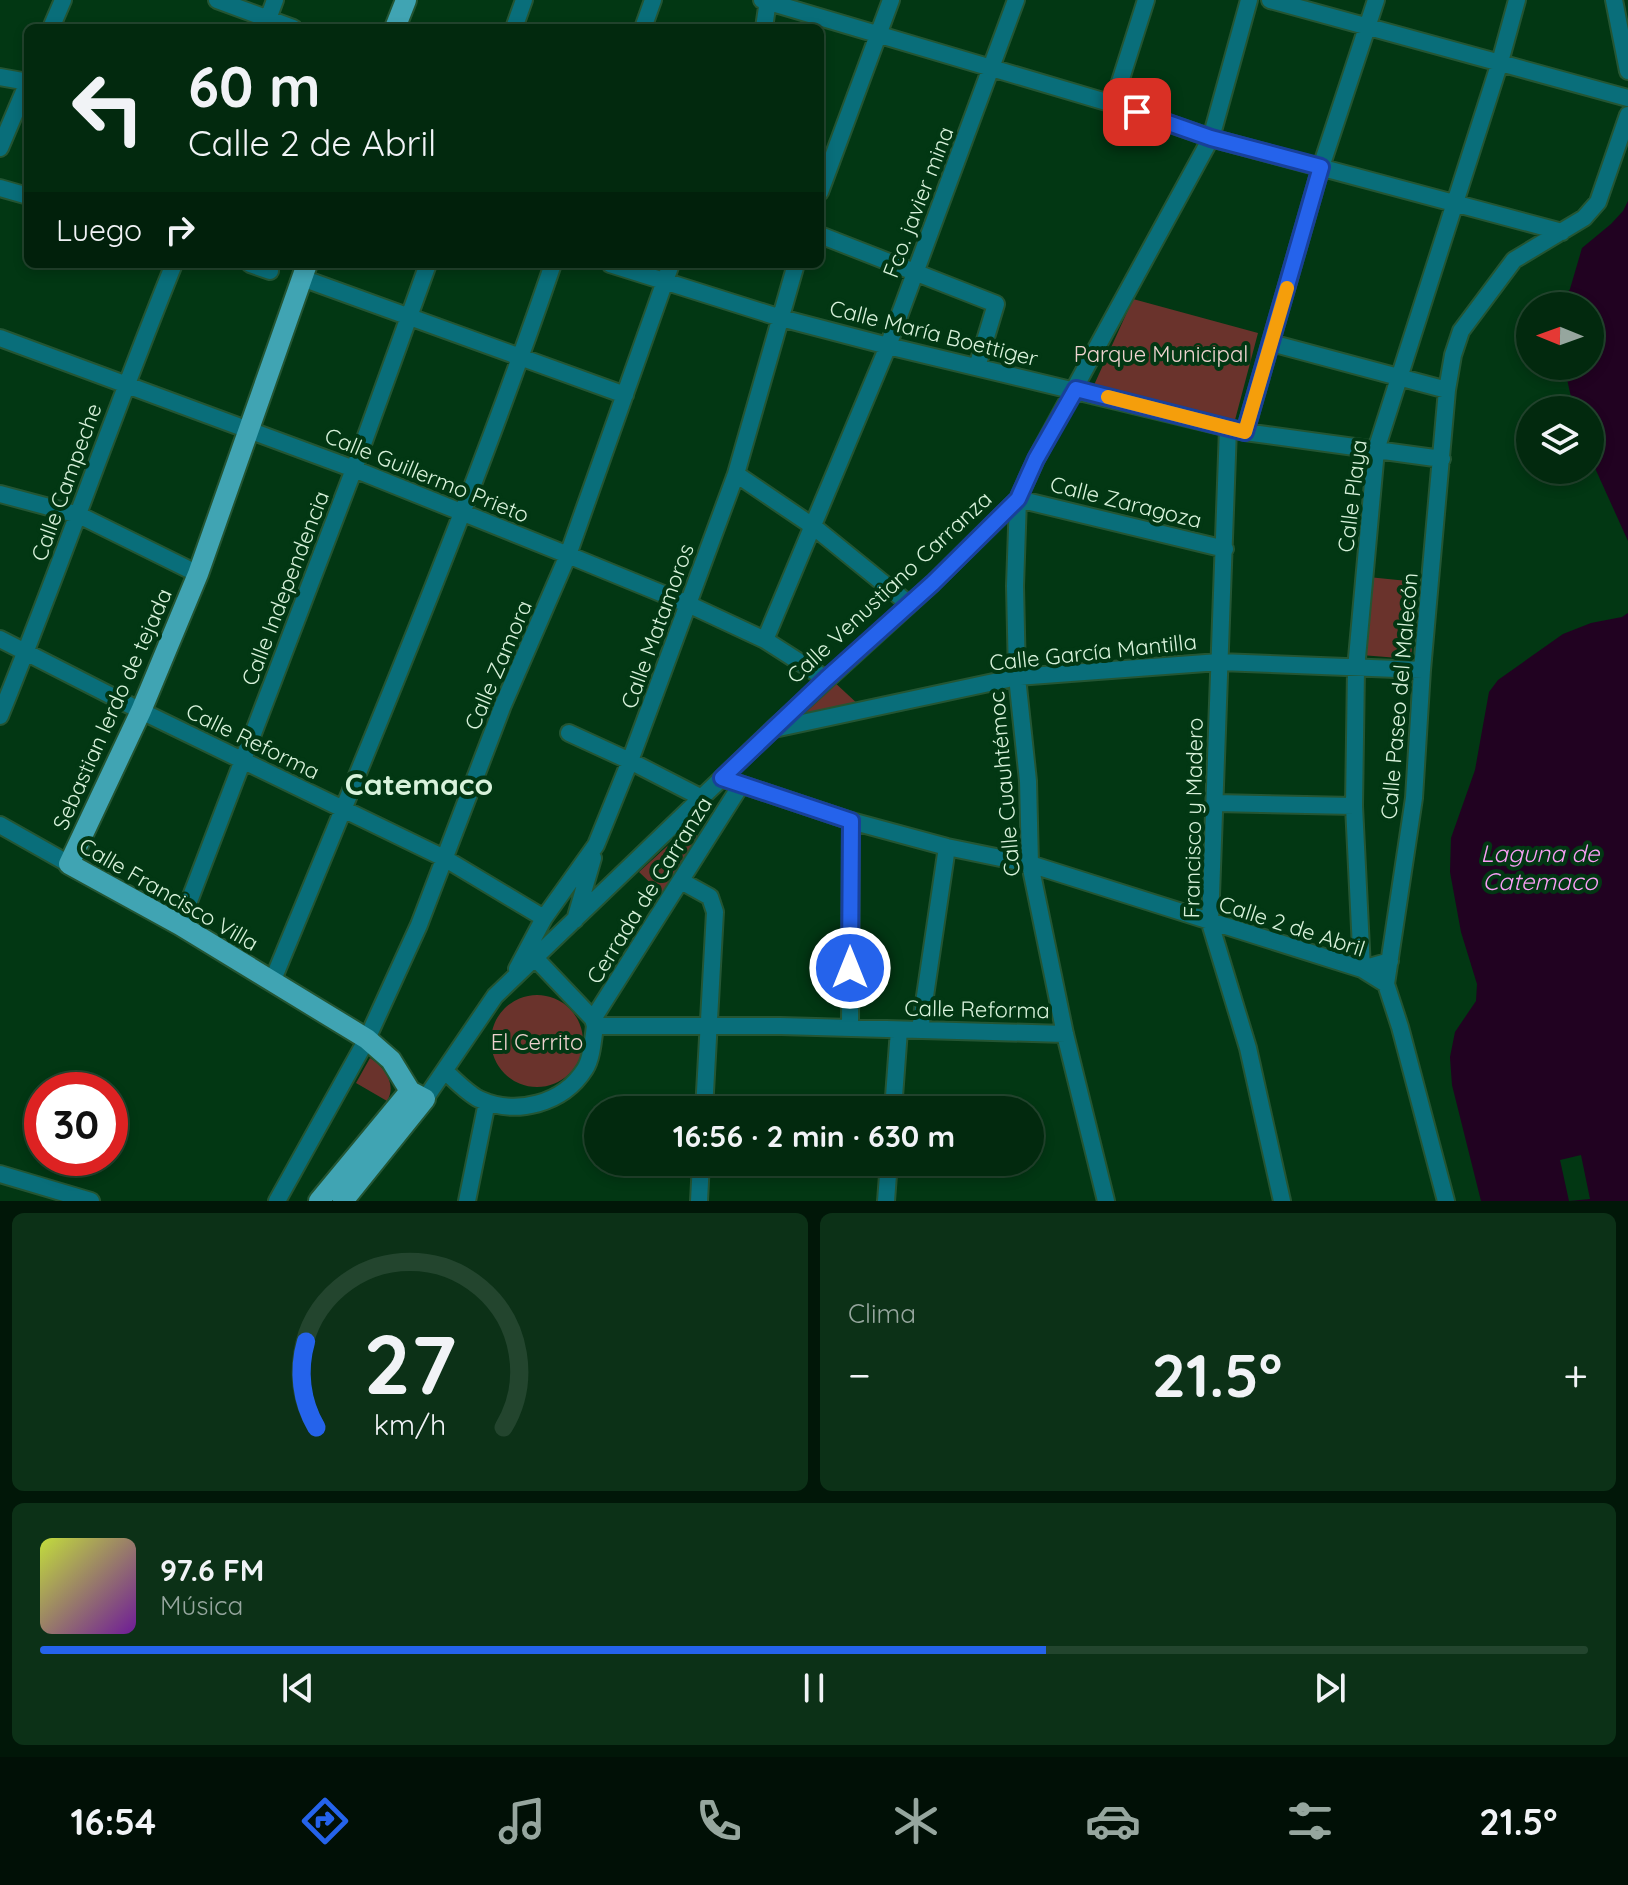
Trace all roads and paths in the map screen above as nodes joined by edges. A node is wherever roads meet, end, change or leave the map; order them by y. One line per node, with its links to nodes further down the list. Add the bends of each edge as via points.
1 (63, 0): 17 (street)
2 (217, 0): 16 (street)
3 (275, 0): 16 (street)
4 (406, 0): 18 (main road)
5 (524, 0): 19 (street)
6 (653, 0): 20 (street)
7 (891, 0): 23 (street)
8 (1016, 0): 25 (street, Fco. javier mina)
9 (1146, 0): 31 (street)
10 (1249, 0): 33 (street, Calle Venustiano Carranza)
11 (1270, 0): 22 (street)
12 (1376, 0): 22 (street)
13 (1517, 0): 24 (street, Calle Playa)
14 (1614, 0): 26 (street)
15 (766, 1): 21 (street); 23 (street)
16 (267, 23)
17 (53, 24)
18 (397, 24)
19 (515, 24)
20 (644, 24)
21 (764, 24)
22 (1367, 28): 24 (street); 35 (street)
23 (879, 36): 25 (street); 36 (street)
24 (1500, 62): 30 (street); 39 (street, Calle Playa)
25 (992, 68): 31 (street); 51 (street, Fco. javier mina)
26 (1628, 71)
27 (0, 77): 28 (street)
28 (24, 81)
29 (24, 91): 34 (street)
30 (1628, 98)
31 (1113, 104): 33 (street)
32 (1628, 115): 40 (street, Calle Paseo del Malecón, via 1598,202)
33 (1211, 138): 35 (street); 62 (street, Calle Venustiano Carranza)
34 (0, 148)
35 (1321, 167): 39 (street); 56 (street)
36 (824, 181)
37 (0, 188): 38 (street)
38 (24, 195)
39 (1454, 201): 40 (street); 60 (street, Calle Playa)
40 (1562, 232): 63 (street, Calle Paseo del Malecón, via 1514,260 1479,306 1461,331)
41 (824, 237): 51 (street)
42 (172, 268): 61 (street, Calle Campeche)
43 (261, 268): 49 (street)
44 (427, 268): 53 (street, Calle Independencia)
45 (552, 268): 58 (street)
46 (622, 268): 52 (street, Calle María Boettiger)
47 (669, 268): 52 (street, Calle Zamora)
48 (795, 268): 54 (street, Calle Matamoros)
49 (270, 271)
50 (304, 271): 53 (street); 66 (main road, Sebastian lerdo de tejada)
51 (915, 271): 57 (street, Fco. javier mina); 59 (street, via 996,304)
52 (664, 282): 54 (street, Calle María Boettiger); 64 (street, Calle Zamora)
53 (409, 318): 58 (street); 70 (street, Calle Independencia)
54 (781, 318): 57 (street, Calle María Boettiger); 71 (street, Calle Matamoros)
55 (0, 338): 61 (street, Calle Guillermo Prieto)
56 (1271, 343): 60 (street); 67 (street)
57 (888, 346): 59 (street, Calle María Boettiger); 76 (street, Fco. javier mina)
58 (521, 358): 64 (street); 74 (street)
59 (977, 367): 62 (street, Calle María Boettiger)
60 (1399, 376): 63 (street); 68 (street, Calle Playa)
61 (126, 383): 66 (street, Calle Guillermo Prieto); 75 (street, Calle Campeche)
62 (1076, 389): 65 (street, Calle María Boettiger); 73 (street, Calle Venustiano Carranza)
63 (1447, 390): 69 (street, Calle Paseo del Malecón)
64 (625, 395): 78 (street, Calle Zamora)
65 (1228, 428): 67 (street, Calle María Boettiger); 77 (street, Francisco y Madero)
66 (248, 429): 70 (street, Calle Guillermo Prieto); 79 (main road, Sebastian lerdo de tejada)
67 (1245, 432): 68 (street, Calle María Boettiger)
68 (1376, 450): 69 (street, Calle María Boettiger); 86 (street, Calle Playa)
69 (1442, 459): 87 (street, Calle Paseo del Malecón)
70 (354, 469): 74 (street, Calle Guillermo Prieto); 94 (street, Calle Independencia)
71 (736, 474): 76 (street); 81 (street, Calle Matamoros)
72 (0, 494): 75 (street)
73 (1018, 499): 77 (street, Calle Zaragoza); 80 (street, Calle Venustiano Carranza); 88 (street, Calle Cuauhtémoc)
74 (462, 511): 78 (street, Calle Guillermo Prieto); 101 (street)
75 (79, 515): 79 (street); 84 (street, Calle Campeche)
76 (814, 527): 80 (street); 83 (street, Fco. javier mina)
77 (1225, 549): 85 (street, Francisco y Madero)
78 (568, 555): 81 (street, Calle Guillermo Prieto); 106 (street, Calle Zamora)
79 (198, 574): 90 (main road, Sebastian lerdo de tejada)
80 (909, 604): 89 (street, Calle Venustiano Carranza)
81 (690, 605): 83 (street, Calle Guillermo Prieto); 95 (street, Calle Matamoros)
82 (0, 639): 84 (street, Calle Reforma)
83 (765, 640): 89 (street, Calle Guillermo Prieto)
84 (26, 652): 90 (street, Calle Reforma); 91 (street, Calle Campeche)
85 (1219, 662): 86 (street, Calle García Mantilla); 88 (street, Calle García Mantilla); 99 (street, Francisco y Madero)
86 (1356, 669): 87 (street, Calle García Mantilla); 100 (street, Calle Playa)
87 (1422, 670): 115 (street, Calle Paseo del Malecón, via 1414,798)
88 (1017, 677): 92 (street, Calle García Mantilla); 108 (street, Calle Cuauhtémoc)
89 (826, 679): 92 (street, Calle Venustiano Carranza)
90 (141, 711): 94 (street, Calle Reforma); 107 (main road, Sebastian lerdo de tejada)
91 (0, 716)
92 (773, 729): 96 (street, Calle Venustiano Carranza)
93 (569, 733): 95 (street)
94 (242, 760): 101 (street, Calle Reforma); 113 (street, Calle Independencia)
95 (630, 761): 98 (street); 104 (street, Calle Matamoros)
96 (722, 778): 97 (street, Calle 2 de Abril); 98 (street, Calle Venustiano Carranza)
97 (741, 785): 102 (street, Calle 2 de Abril); 109 (street, Cerrada de Carranza)
98 (702, 798): 111 (street, Calle Venustiano Carranza)
99 (1216, 803): 100 (street); 112 (street, Francisco y Madero)
100 (1354, 806): 116 (street, Calle Playa)
101 (343, 809): 106 (street, Calle Reforma); 117 (street)
102 (851, 821): 105 (street, Calle 2 de Abril); 122 (street)
103 (0, 825): 107 (street, Calle Francisco Villa)
104 (596, 845): 110 (street, Calle Matamoros); 111 (street)
105 (947, 847): 108 (street, Calle 2 de Abril); 124 (street)
106 (444, 858): 110 (street, Calle Reforma); 126 (street, Calle Zamora)
107 (69, 864): 113 (main road, Calle Francisco Villa)
108 (1030, 864): 112 (street, Calle 2 de Abril); 125 (street, Calle Cuauhtémoc)
109 (681, 881): 120 (street, Cerrada de Carranza); 121 (street, via 710,897 715,912)
110 (544, 918): 118 (street, Calle Matamoros)
111 (574, 920): 114 (street, Calle Venustiano Carranza)
112 (1210, 923): 116 (street, Calle 2 de Abril); 143 (street, Francisco y Madero, via 1248,1048)
113 (180, 925): 117 (main road, Calle Francisco Villa)
114 (536, 959): 118 (street, Calle Venustiano Carranza); 120 (street)
115 (1390, 961): 116 (street); 119 (street, Calle Paseo del Malecón)
116 (1362, 969): 119 (street, Calle 2 de Abril)
117 (272, 982): 126 (main road, Calle Francisco Villa)
118 (510, 983): 127 (street, Calle Venustiano Carranza, via 495,996)
119 (1386, 984): 144 (street, Calle Paseo del Malecón)
120 (594, 1023): 121 (street, Calle Reforma); 131 (street, via 587,1067 574,1084 555,1098 517,1108)
121 (709, 1025): 122 (street, Calle Reforma); 129 (street)
122 (850, 1028): 123 (street, Calle Reforma)
123 (899, 1030): 124 (street, Calle Reforma); 130 (street)
124 (920, 1030): 125 (street, Calle Reforma)
125 (1065, 1034): 142 (street, Calle Cuauhtémoc)
126 (367, 1039): 128 (main road, Calle Francisco Villa); 136 (street, Calle Zamora)
127 (445, 1071): 128 (street, Calle Venustiano Carranza); 131 (street)
128 (417, 1095): 137 (main road); 138 (main road)
129 (705, 1096)
130 (894, 1096)
131 (487, 1102): 139 (street)
132 (0, 1174): 135 (street)
133 (700, 1176): 140 (street)
134 (888, 1176): 141 (street)
135 (91, 1201)
136 (277, 1201)
137 (319, 1201)
138 (343, 1201)
139 (467, 1201)
140 (699, 1201)
141 (886, 1201)
142 (1106, 1201)
143 (1282, 1201)
144 (1446, 1201)

